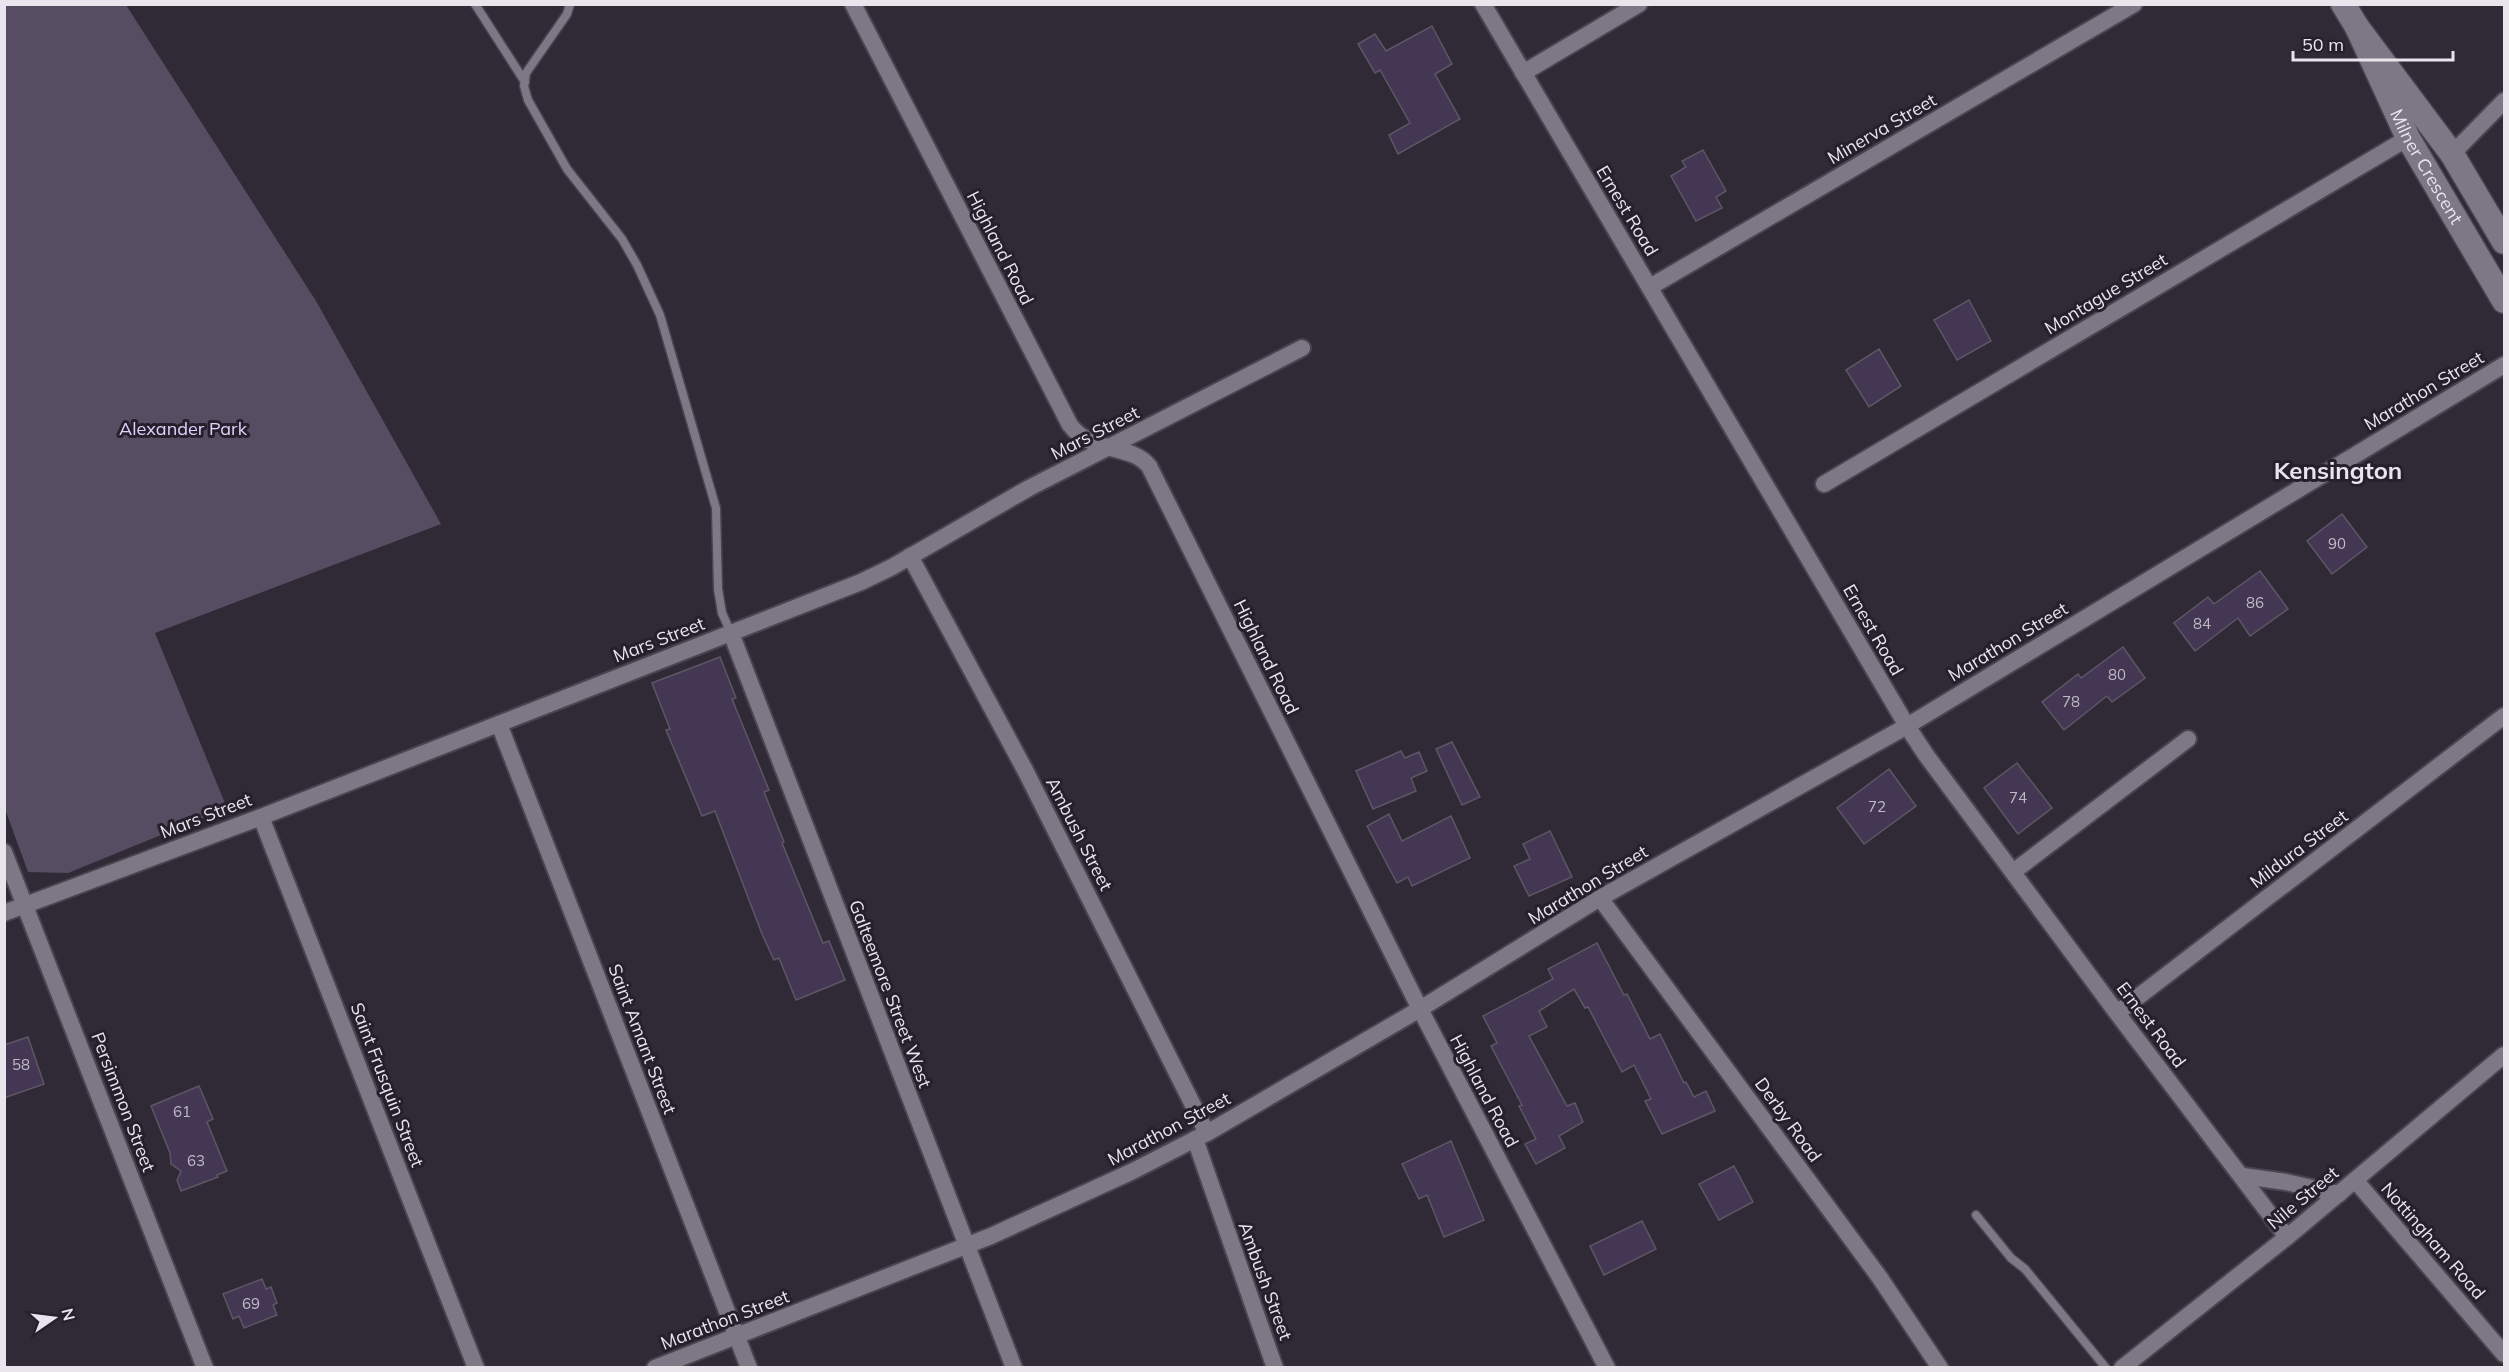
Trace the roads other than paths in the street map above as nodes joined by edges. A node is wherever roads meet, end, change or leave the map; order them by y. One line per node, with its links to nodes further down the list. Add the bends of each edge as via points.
1 (475, 4): 10 (lane)
2 (570, 4): 10 (lane, via 526,73)
3 (853, 4): 19 (street, Highland Road, via 1059,406 1076,434)
4 (1483, 4): 9 (street, Ernest Road)
5 (1639, 4): 9 (street)
6 (2134, 4): 15 (street, Minerva Street)
7 (2343, 4): 8 (main road)
8 (2356, 27): 12 (main road, Milner Crescent); 13 (main road)
9 (1523, 73): 15 (street, Ernest Road)
10 (525, 82): 22 (lane, via 528,100 555,149 622,239 660,315 714,500 718,589)
11 (2505, 101): 13 (street)
12 (2408, 138): 16 (main road, Milner Crescent); 20 (street, Montague Street)
13 (2452, 154): 14 (main road)
14 (2505, 242)
15 (1650, 287): 25 (street, Ernest Road)
16 (2505, 301)
17 (1302, 348): 19 (street, Mars Street)
18 (2505, 365): 25 (street, Marathon Street)
19 (1107, 449): 21 (street, Mars Street); 33 (street, Highland Road, via 1137,456 1149,466)
20 (1824, 484)
21 (910, 556): 22 (street, Mars Street, via 861,582); 36 (street, Ambush Street, via 1025,770)
22 (731, 633): 24 (street, Mars Street); 42 (street, Galteemore Street West)
23 (2505, 716): 34 (street, Mildura Street)
24 (499, 724): 27 (street, Mars Street); 43 (street, Saint Amant Street)
25 (1907, 726): 29 (street, Ernest Road); 30 (street, Marathon Street)
26 (2188, 738): 29 (street)
27 (261, 817): 31 (street, Mars Street); 46 (street, Saint Frusquin Street)
28 (4, 852): 31 (street, Persimmon Street)
29 (2013, 872): 34 (street, Ernest Road)
30 (1600, 898): 33 (street, Marathon Street); 52 (street, Derby Road, via 1880,1278)
31 (25, 905): 32 (street, Mars Street); 45 (street, Persimmon Street)
32 (4, 913)
33 (1420, 1009): 36 (street, Marathon Street); 51 (street, Highland Road)
34 (2117, 1013): 37 (street, Ernest Road)
35 (2505, 1055): 38 (street, Nile Street)
36 (1201, 1136): 42 (street, Marathon Street); 50 (street, Ambush Street)
37 (2243, 1176): 39 (street); 41 (street, Ernest Road)
38 (2355, 1180): 39 (street, Nile Street); 44 (street, Nottingham Road)
39 (2339, 1194): 41 (street, Nile Street)
40 (1976, 1215): 53 (lane)
41 (2287, 1237): 54 (street, Nile Street)
42 (967, 1246): 43 (street, Marathon Street); 49 (street, Galteemore Street West)
43 (736, 1336): 47 (street, Marathon Street); 48 (street, Saint Amant Street)
44 (2505, 1354)
45 (205, 1368)
46 (476, 1368)
47 (655, 1368)
48 (749, 1368)
49 (1014, 1368)
50 (1275, 1368)
51 (1607, 1368)
52 (1940, 1368)
53 (2106, 1368)
54 (2122, 1368)

